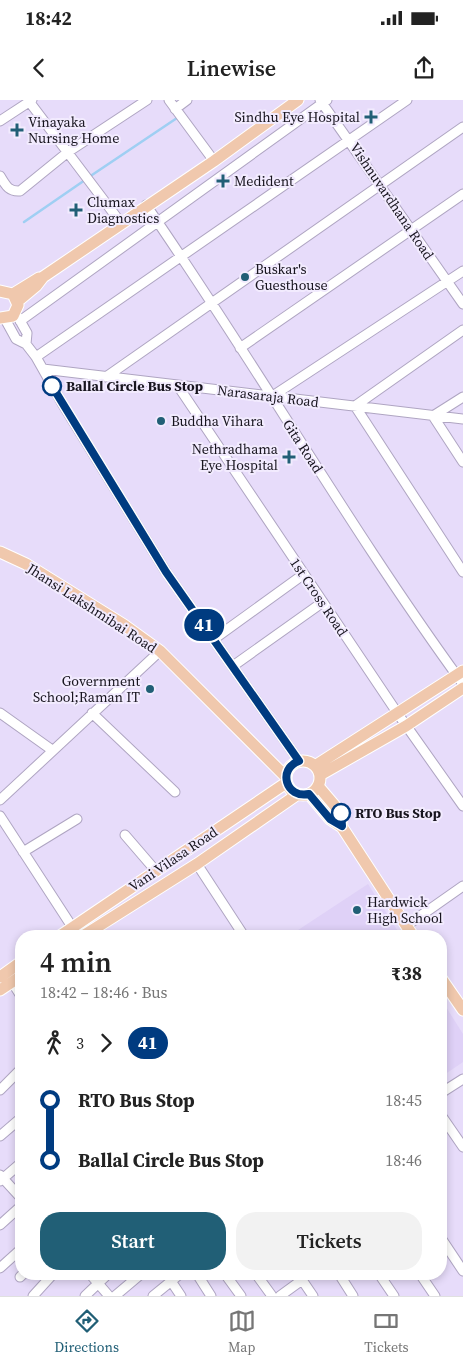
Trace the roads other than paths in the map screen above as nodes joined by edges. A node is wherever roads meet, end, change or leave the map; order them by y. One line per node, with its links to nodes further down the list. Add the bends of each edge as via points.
1 (147, 100): 12 (street)
2 (169, 100): 8 (street)
3 (187, 100): 8 (street)
4 (298, 100): 13 (main road)
5 (407, 100): 11 (street)
6 (30, 101): 9 (street); 12 (street)
7 (323, 101): 11 (street, Vishnuvardhana Road); 18 (street)
8 (175, 109): 13 (street)
9 (0, 121)
10 (463, 127): 15 (street)
11 (350, 140): 15 (street, Vishnuvardhana Road); 21 (street)
12 (68, 152): 14 (street, via 20,191 7,187); 19 (street)
13 (214, 161): 17 (main road)
14 (0, 176)
15 (380, 184): 20 (street, Vishnuvardhana Road); 25 (street)
16 (463, 194): 20 (street)
17 (146, 205): 18 (street, Gita Road); 19 (main road)
18 (158, 222): 21 (street, Gita Road); 27 (street)
19 (122, 223): 24 (main road, via 43,277)
20 (411, 228): 23 (street, Vishnuvardhana Road); 30 (street)
21 (182, 257): 25 (street, Gita Road); 31 (street)
22 (463, 271): 23 (street)
23 (447, 282): 26 (street, Vishnuvardhana Road); 35 (street)
24 (7, 293): 27 (main road)
25 (211, 302): 30 (street, Gita Road); 33 (street)
26 (463, 304)
27 (10, 318): 29 (street, via 16,338); 29 (street, via 27,333)
28 (463, 330): 37 (street)
29 (26, 344): 31 (street)
30 (240, 348): 35 (street, Gita Road)
31 (36, 357): 32 (street)
32 (43, 370): 33 (street, Narasaraja Road); 45 (street, via 166,572)
33 (106, 377): 34 (street, Narasaraja Road)
34 (178, 386): 35 (street, Narasaraja Road); 43 (street, 1st Cross Road)
35 (271, 397): 37 (street, Narasaraja Road); 48 (street, Gita Road)
36 (463, 397): 38 (street)
37 (354, 406): 38 (street, Narasaraja Road); 42 (street)
38 (433, 416): 39 (street, Narasaraja Road); 40 (street)
39 (463, 419)
40 (463, 462)
41 (0, 552): 46 (main road, Jhansi Lakshmibai Road, via 26,564)
42 (463, 572)
43 (304, 574): 44 (street, 1st Cross Road); 45 (street)
44 (323, 602): 47 (street); 52 (street, 1st Cross Road)
45 (214, 639): 47 (street)
46 (160, 651): 51 (street); 56 (main road, Jhansi Lakshmibai Road)
47 (233, 666): 55 (street)
48 (461, 677): 52 (main road, Vani Vilasa Road)
49 (463, 688): 53 (main road, Vani Vilasa Road)
50 (0, 713): 54 (street)
51 (92, 713): 54 (street); 58 (street)
52 (398, 714): 53 (street, 1st Cross Road); 57 (main road, Vani Vilasa Road)
53 (406, 726): 57 (main road, Vani Vilasa Road); 60 (street, 1st Cross Road)
54 (52, 750): 59 (street)
55 (299, 761): 56 (main road, Vani Vilasa Road, via 290,767); 57 (main road, via 305,761)
56 (286, 780): 57 (main road, Jhansi Lakshmibai Road, via 288,788); 66 (main road, Vani Vilasa Road)
57 (312, 783): 65 (main road, Vani Vilasa Road); 68 (main road, Jhansi Lakshmibai Road, via 341,813 342,826)
58 (176, 792)
59 (0, 800)
60 (463, 806)
61 (0, 816): 64 (street)
62 (77, 819): 64 (street)
63 (125, 835): 66 (street)
64 (23, 852): 69 (street)
65 (197, 864): 71 (main road, Vani Vilasa Road); 72 (street)
66 (156, 871): 70 (main road, Vani Vilasa Road)
67 (463, 886): 68 (street)
68 (406, 926): 73 (main road)
69 (75, 930)
70 (79, 930)
71 (92, 930)
72 (240, 930)
73 (409, 930)
74 (15, 966): 75 (main road)
75 (0, 977)
76 (15, 980): 78 (main road)
77 (447, 987): 79 (main road)
78 (0, 990)
79 (463, 1010)
80 (15, 1075): 83 (street)
81 (463, 1079): 82 (street)
82 (447, 1089)
83 (0, 1090)
84 (15, 1123): 86 (street)
85 (447, 1124): 87 (street)
86 (0, 1136)
87 (463, 1147)
88 (15, 1168): 89 (street)
89 (1, 1178): 90 (street)
90 (15, 1192)
91 (15, 1211): 92 (street)
92 (0, 1225)
93 (447, 1247): 96 (street)
94 (15, 1255): 95 (street)
95 (0, 1268)
96 (463, 1272)
97 (48, 1280): 111 (street)
98 (95, 1280): 110 (street)
99 (101, 1280): 110 (street)
100 (134, 1280): 114 (street)
101 (201, 1280): 117 (street)
102 (229, 1280): 118 (street)
103 (260, 1280): 119 (street)
104 (297, 1280): 120 (street)
105 (302, 1280): 121 (street)
106 (343, 1280): 122 (street)
107 (383, 1280): 123 (street)
108 (424, 1280): 124 (street)
109 (171, 1281): 115 (street); 116 (street)
110 (98, 1283): 112 (street); 113 (street)
111 (33, 1296)
112 (85, 1296)
113 (109, 1296)
114 (115, 1296)
115 (153, 1296)
116 (182, 1296)
117 (211, 1296)
118 (241, 1296)
119 (272, 1296)
120 (280, 1296)
121 (312, 1296)
122 (353, 1296)
123 (394, 1296)
124 (435, 1296)

